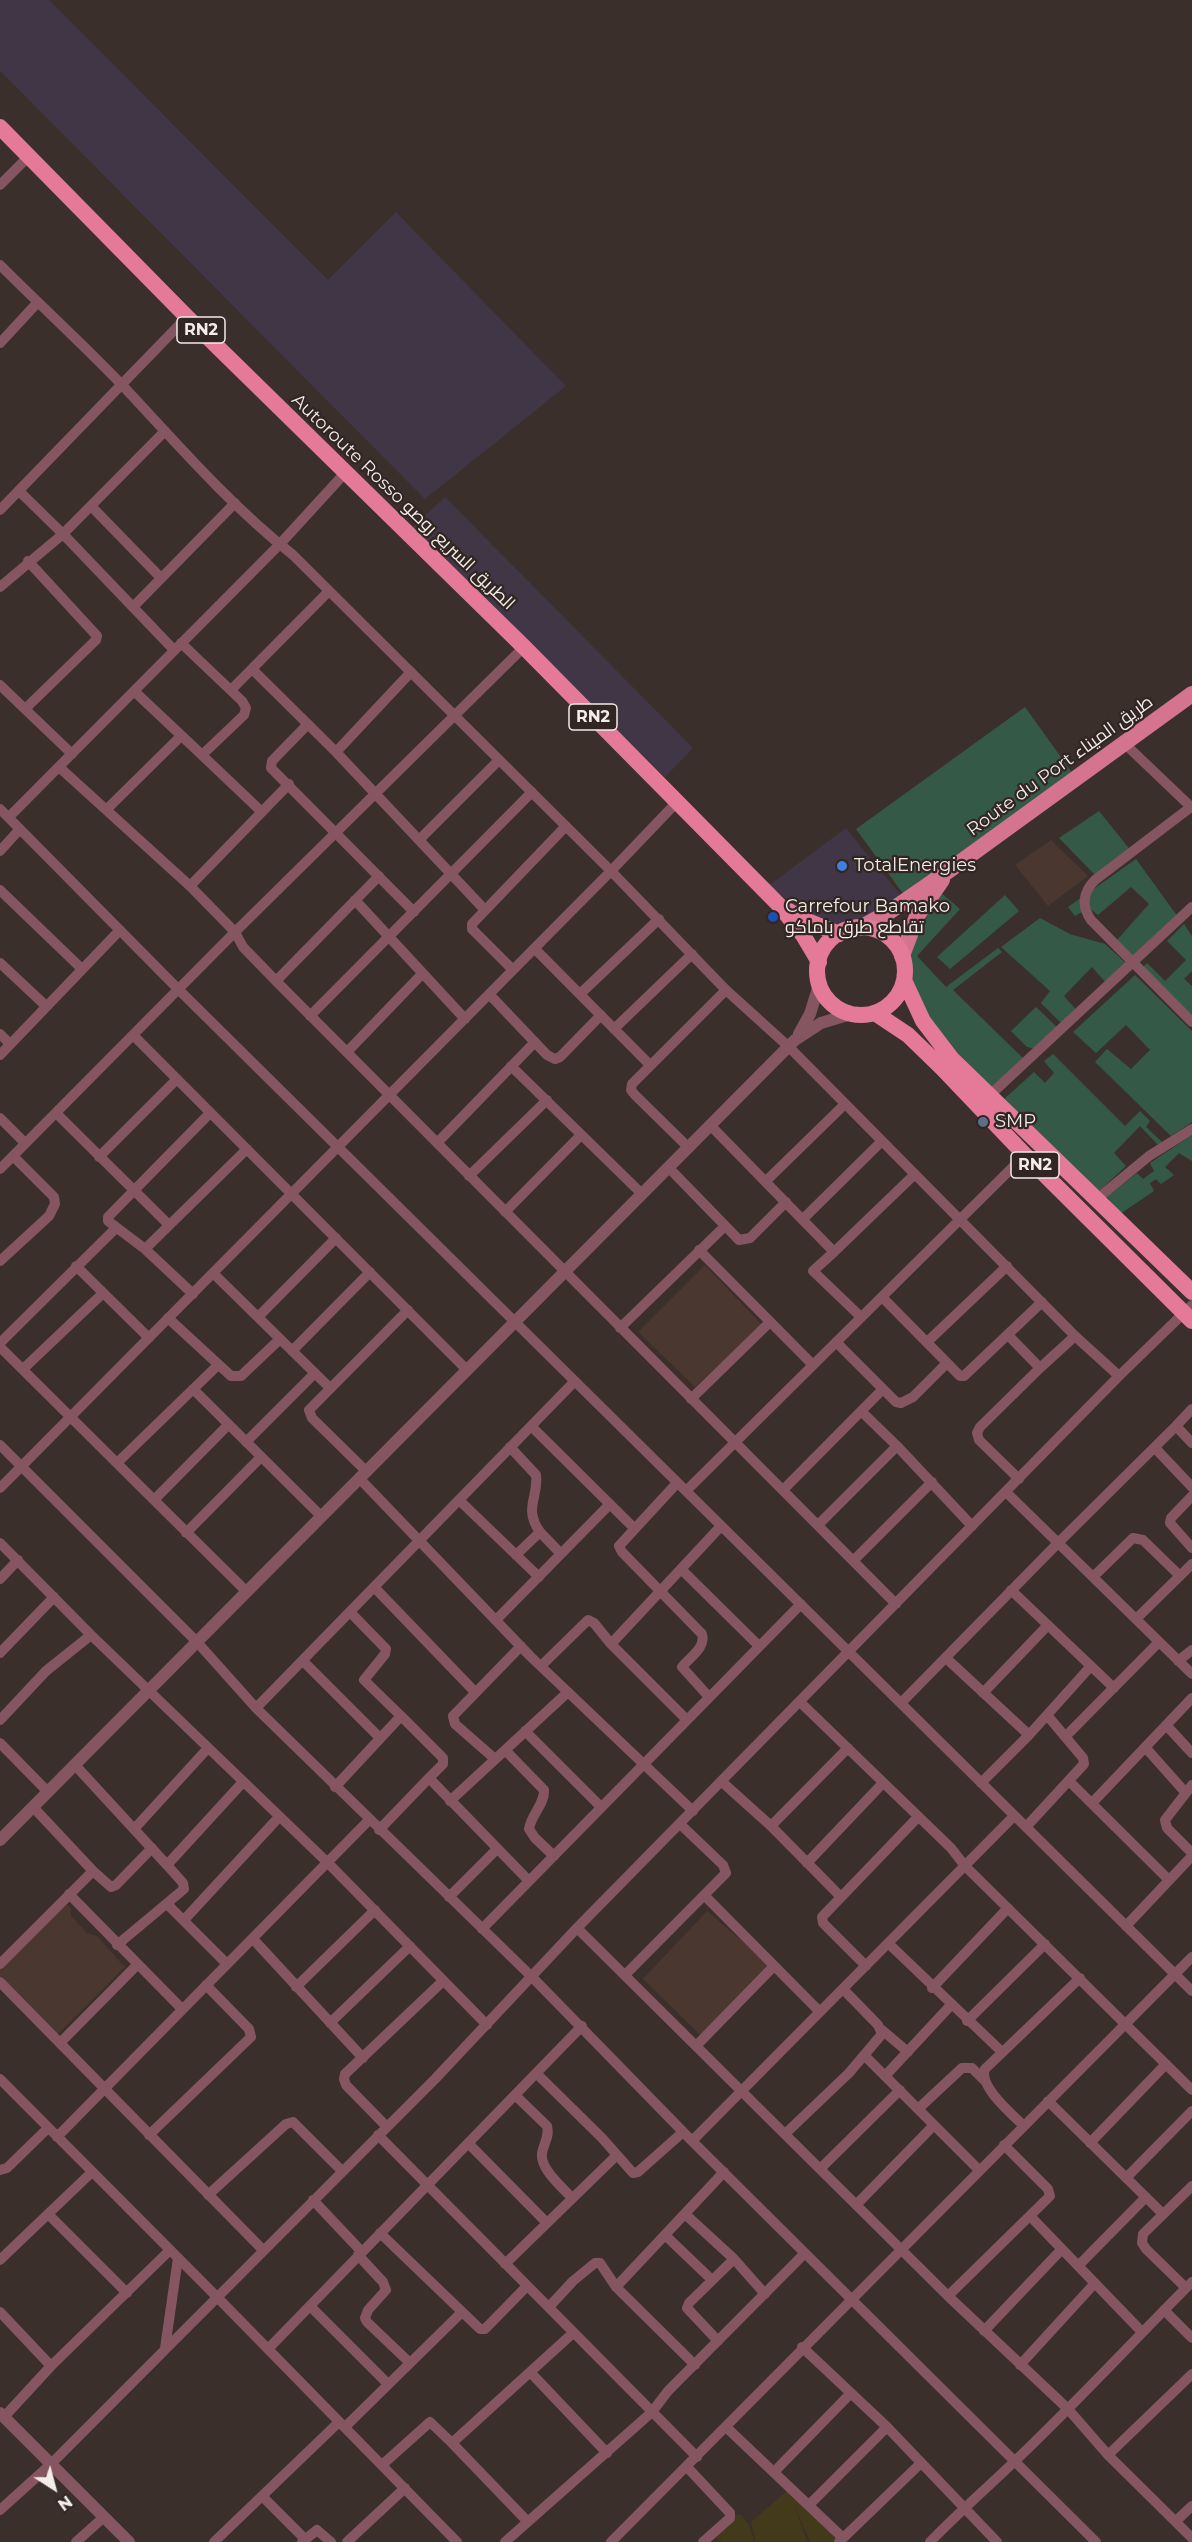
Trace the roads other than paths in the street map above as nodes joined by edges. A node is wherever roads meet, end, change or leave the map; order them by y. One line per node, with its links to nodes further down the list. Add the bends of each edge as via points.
1 (0, 127): 2 (highway, Autoroute Rosso الطريق السريع روصو / RN2)
2 (29, 156): 3 (street); 6 (highway, Autoroute Rosso الطريق السريع روصو / RN2)
3 (0, 185)
4 (1, 267): 5 (street)
5 (38, 302): 7 (street); 8 (street)
6 (187, 317): 8 (street); 10 (highway, Autoroute Rosso الطريق السريع روصو / RN2)
7 (0, 343)
8 (121, 385): 9 (street); 11 (street)
9 (165, 431): 12 (street); 13 (street)
10 (345, 473): 16 (street); 23 (highway, Autoroute Rosso الطريق السريع روصو / RN2)
11 (19, 491): 14 (street); 15 (street)
12 (235, 503): 16 (street); 18 (street)
13 (91, 506): 15 (street); 18 (street)
14 (0, 510)
15 (63, 534): 17 (street); 21 (street)
16 (280, 544): 20 (street); 22 (street)
17 (28, 561): 19 (street); 30 (street, via 96,640)
18 (161, 578): 21 (street)
19 (0, 587)
20 (329, 591): 24 (street); 25 (street)
21 (133, 607): 22 (street)
22 (178, 647): 27 (street); 28 (street)
23 (524, 647): 31 (street); 43 (highway, Autoroute Rosso الطريق السريع روصو / RN2)
24 (252, 669): 27 (street); 32 (street)
25 (411, 672): 31 (street); 35 (street)
26 (0, 685): 30 (street)
27 (231, 690): 37 (street, via 246,708 244,715)
28 (134, 691): 33 (street); 36 (street)
29 (1192, 694): 34 (main road, Route du Port طريق الميناء)
30 (25, 708): 36 (street)
31 (454, 715): 38 (street); 42 (street)
32 (308, 724): 35 (street); 40 (street, via 270,764)
33 (180, 737): 37 (street); 46 (street)
34 (1125, 744): 44 (street); 54 (main road, Route du Port طريق الميناء)
35 (336, 752): 42 (street)
36 (72, 754): 39 (street)
37 (202, 756): 47 (street)
38 (499, 760): 41 (street); 52 (street)
39 (59, 767): 46 (street); 48 (street)
40 (289, 784): 47 (street); 51 (street)
41 (532, 792): 49 (street); 56 (street)
42 (376, 794): 51 (street); 52 (street)
43 (677, 802): 55 (street); 61 (highway, Autoroute Rosso الطريق السريع روصو / RN2)
44 (1192, 807): 76 (street, via 1095,880 1086,892 1087,914)
45 (0, 809): 48 (street)
46 (107, 809): 58 (street)
47 (262, 812): 58 (street)
48 (9, 817): 50 (street)
49 (566, 826): 55 (street); 63 (street)
50 (20, 829): 53 (street); 67 (street)
51 (337, 833): 57 (street); 68 (street)
52 (420, 839): 56 (street)
53 (0, 851)
54 (951, 869): 66 (main road, Route du Port طريق الميناء); 73 (main road, Route du Port طريق الميناء, via 925,903)
55 (611, 871): 65 (street); 71 (street)
56 (451, 873): 63 (street); 64 (street)
57 (380, 876): 60 (street); 64 (street)
58 (190, 886): 68 (street)
59 (0, 891): 77 (street)
60 (355, 900): 70 (street); 81 (street)
61 (779, 904): 69 (highway, Autoroute Rosso الطريق السريع روصو / RN2, via 800,918); 74 (highway, Autoroute Rosso الطريق السريع روصو / RN2)
62 (1192, 907): 76 (street)
63 (485, 910): 78 (street, via 472,929)
64 (414, 912): 70 (street)
65 (659, 919): 72 (street); 86 (street)
66 (860, 928): 69 (highway); 73 (highway, via 886,935)
67 (120, 930): 77 (street); 83 (street)
68 (235, 932): 81 (street, via 243,947); 83 (street)
69 (839, 934): 74 (highway, via 826,946)
70 (389, 938): 79 (street); 91 (street)
71 (535, 949): 78 (street); 86 (street)
72 (692, 954): 84 (street); 94 (street)
73 (902, 956): 80 (highway)
74 (819, 962): 82 (highway)
75 (0, 963): 87 (street)
76 (1133, 963): 93 (street); 106 (street)
77 (82, 969): 87 (street)
78 (513, 970): 85 (street)
79 (423, 974): 92 (street); 100 (street)
80 (904, 980): 88 (highway, via 891,1002); 106 (highway, RN2, via 933,1035)
81 (276, 981): 91 (street)
82 (819, 985): 89 (highway, via 829,1001); 99 (street, via 810,1014)
83 (179, 990): 96 (street); 118 (street)
84 (726, 990): 99 (street); 102 (street)
85 (489, 994): 92 (street); 97 (street)
86 (580, 994): 90 (street)
87 (46, 1006): 98 (street)
88 (875, 1012): 89 (highway); 121 (highway, RN2, via 917,1043)
89 (851, 1014): 99 (street, via 821,1023)
90 (601, 1015): 94 (street); 97 (street, via 560,1057 551,1058)
91 (310, 1016): 100 (street)
92 (465, 1019): 105 (street)
93 (1192, 1022)
94 (614, 1029): 102 (street)
95 (0, 1034): 98 (street)
96 (133, 1035): 104 (street); 109 (street)
97 (534, 1042): 103 (street)
98 (10, 1044): 101 (street)
99 (792, 1044): 108 (street); 112 (street)
100 (347, 1052): 105 (street)
101 (0, 1055)
102 (650, 1065): 119 (street, via 631,1090)
103 (511, 1066): 107 (street); 117 (street)
104 (177, 1079): 110 (street); 123 (street)
105 (389, 1095): 117 (street); 118 (street)
106 (989, 1096): 132 (highway, RN2)
107 (547, 1100): 114 (street); 127 (street)
108 (845, 1104): 115 (street); 128 (street)
109 (56, 1113): 116 (street); 123 (street)
110 (210, 1113): 120 (street); 129 (street)
111 (0, 1118): 116 (street)
112 (711, 1125): 119 (street); 128 (street)
113 (1192, 1129): 132 (street, via 1149,1156)
114 (581, 1135): 131 (street); 134 (street)
115 (882, 1141): 126 (street); 135 (street)
116 (25, 1143): 122 (street)
117 (437, 1143): 127 (street)
118 (338, 1147): 130 (street); 160 (street)
119 (688, 1148): 125 (street)
120 (247, 1149): 130 (street); 137 (street)
121 (1025, 1155): 136 (street); 156 (highway, RN2)
122 (13, 1156): 124 (street); 144 (street, via 54,1197 55,1204 49,1216)
123 (99, 1157): 129 (street)
124 (0, 1168)
125 (669, 1168): 131 (street); 138 (street)
126 (915, 1174): 136 (street); 143 (street)
127 (469, 1176): 134 (street)
128 (766, 1181): 133 (street)
129 (132, 1190): 137 (street); 139 (street, via 108,1217)
130 (291, 1194): 140 (street); 148 (street)
131 (642, 1194): 149 (street)
132 (1097, 1199): 150 (highway, RN2)
133 (786, 1202): 135 (street); 138 (street, via 745,1241)
134 (505, 1212): 149 (street)
135 (802, 1219): 143 (street)
136 (961, 1220): 146 (street); 153 (street)
137 (169, 1225): 141 (street)
138 (724, 1227): 142 (street)
139 (116, 1228): 141 (street); 145 (street)
140 (336, 1238): 147 (street); 157 (street)
141 (146, 1249): 152 (street)
142 (699, 1251): 161 (street); 162 (street)
143 (834, 1251): 158 (street, via 813,1271)
144 (0, 1261)
145 (76, 1266): 151 (street); 169 (street)
146 (1007, 1266): 154 (street); 168 (street)
147 (370, 1272): 155 (street); 170 (street)
148 (213, 1273): 152 (street); 157 (street)
149 (565, 1273): 160 (street); 162 (street)
150 (1192, 1292)
151 (103, 1293): 165 (street); 175 (street)
152 (193, 1294): 159 (street)
153 (882, 1297): 158 (street); 168 (street)
154 (1042, 1302): 163 (street); 164 (street)
155 (408, 1310): 176 (street); 180 (street)
156 (1189, 1313): 178 (street)
157 (258, 1317): 166 (street)
158 (861, 1317): 167 (street)
159 (168, 1318): 165 (street); 172 (street)
160 (515, 1322): 176 (street); 179 (street)
161 (770, 1322): 173 (street); 183 (street)
162 (620, 1328): 183 (street)
163 (1008, 1335): 171 (street, via 964,1376); 174 (street)
164 (1075, 1336): 174 (street); 178 (street)
165 (149, 1338): 186 (street)
166 (280, 1339): 170 (street); 172 (street, via 241,1376 231,1376)
167 (837, 1342): 173 (street); 182 (street)
168 (927, 1342): 171 (street)
169 (0, 1345): 175 (street)
170 (292, 1351): 177 (street)
171 (947, 1363): 182 (street, via 907,1402 896,1402)
172 (218, 1365): 181 (street)
173 (813, 1365): 191 (street)
174 (1040, 1368): 201 (street, via 977,1433 979,1440)
175 (23, 1370): 186 (street)
176 (467, 1370): 200 (street)
177 (315, 1373): 180 (street); 190 (street)
178 (1119, 1376): 201 (street)
179 (575, 1381): 188 (street); 203 (street)
180 (330, 1388): 200 (street, via 309,1414)
181 (193, 1389): 187 (street); 198 (street)
182 (884, 1389): 185 (street)
183 (691, 1399): 191 (street)
184 (1192, 1409): 189 (street)
185 (861, 1411): 194 (street); 206 (street)
186 (70, 1418): 198 (street); 199 (street)
187 (228, 1425): 190 (street); 210 (street)
188 (531, 1426): 195 (street); 212 (street)
189 (1176, 1426): 192 (street); 196 (street)
190 (246, 1442): 197 (street)
191 (734, 1443): 206 (street); 207 (street)
192 (1192, 1443)
193 (0, 1445): 199 (street)
194 (897, 1446): 202 (street); 214 (street)
195 (510, 1447): 211 (street); 218 (street, via 536,1474 531,1508)
196 (1155, 1448): 204 (street); 222 (street)
197 (261, 1457): 213 (street); 219 (street)
198 (117, 1463): 210 (street)
199 (21, 1468): 205 (street); 246 (street)
200 (363, 1475): 213 (street); 220 (street)
201 (1019, 1479): 208 (street)
202 (932, 1482): 216 (street); 227 (street)
203 (677, 1483): 207 (street); 217 (street)
204 (1192, 1487)
205 (0, 1488)
206 (783, 1490): 214 (street)
207 (686, 1491): 215 (street)
208 (1006, 1492): 216 (street); 222 (street)
209 (1192, 1496): 223 (street, via 1170,1523)
210 (153, 1500): 219 (street)
211 (459, 1500): 220 (street); 224 (street)
212 (610, 1504): 217 (street); 225 (street)
213 (322, 1517): 237 (street)
214 (818, 1525): 227 (street)
215 (722, 1526): 229 (street); 239 (street)
216 (972, 1526): 240 (street)
217 (634, 1528): 236 (street, via 621,1542 620,1550)
218 (540, 1532): 224 (street); 225 (street)
219 (186, 1533): 237 (street)
220 (421, 1539): 234 (street); 243 (street)
221 (0, 1543): 226 (street)
222 (1058, 1543): 232 (street); 235 (street)
223 (1192, 1548)
224 (516, 1554): 231 (street)
225 (561, 1554): 231 (street)
226 (18, 1560): 233 (street); 238 (street)
227 (853, 1561): 240 (street)
228 (1192, 1563): 230 (street)
229 (681, 1569): 236 (street); 250 (street)
230 (1180, 1576): 232 (street, via 1137,1537); 242 (street)
231 (538, 1577): 243 (street)
232 (1093, 1578): 242 (street)
233 (0, 1579)
234 (374, 1587): 241 (street); 262 (street)
235 (1011, 1590): 244 (street); 254 (street)
236 (661, 1591): 248 (street); 265 (street, via 702,1634 703,1642 682,1667)
237 (247, 1592): 246 (street)
238 (54, 1597): 245 (street); 253 (street)
239 (801, 1604): 250 (street); 252 (street)
240 (896, 1604): 252 (street)
241 (350, 1612): 255 (street); 271 (street, via 386,1649 364,1680)
242 (1136, 1619): 247 (street)
243 (496, 1620): 249 (street)
244 (1048, 1625): 258 (street); 264 (street)
245 (91, 1635): 261 (street); 272 (street, via 46,1671)
246 (197, 1642): 261 (street); 269 (street)
247 (1159, 1642): 256 (street); 260 (street)
248 (611, 1644): 257 (street, via 588,1620); 273 (street)
249 (521, 1646): 257 (street); 262 (street)
250 (759, 1646): 265 (street)
251 (1192, 1650): 256 (street)
252 (849, 1652): 267 (street); 268 (street)
253 (0, 1653)
254 (946, 1658): 264 (street); 268 (street)
255 (303, 1661): 269 (street); 278 (street)
256 (1178, 1661): 259 (street)
257 (541, 1666): 263 (street)
258 (1091, 1666): 260 (street); 270 (street)
259 (1192, 1674)
260 (1114, 1688): 277 (street)
261 (149, 1690): 281 (street); 286 (street)
262 (475, 1692): 285 (street, via 456,1710 455,1724)
263 (568, 1692): 275 (street); 287 (street)
264 (983, 1693): 276 (street)
265 (709, 1697): 273 (street)
266 (1192, 1698): 274 (street)
267 (800, 1702): 282 (street); 290 (street)
268 (901, 1703): 293 (street)
269 (256, 1708): 294 (street)
270 (1047, 1715): 276 (street); 277 (street)
271 (401, 1716): 278 (street); 288 (street, via 443,1758 443,1764)
272 (0, 1720)
273 (687, 1720): 287 (street)
274 (1166, 1725): 280 (street); 284 (street)
275 (525, 1731): 283 (street); 300 (street)
276 (1029, 1735): 293 (street)
277 (1066, 1737): 289 (street, via 1084,1764)
278 (380, 1738): 294 (street)
279 (0, 1743): 296 (street)
280 (1145, 1747): 295 (street); 298 (street)
281 (208, 1748): 291 (street); 309 (street)
282 (848, 1748): 292 (street); 307 (street)
283 (505, 1750): 285 (street); 315 (street, via 544,1790 529,1829)
284 (1192, 1752)
285 (495, 1759): 297 (street)
286 (75, 1765): 296 (street); 309 (street)
287 (643, 1765): 300 (street); 301 (street)
288 (429, 1778): 297 (street); 310 (street)
289 (1069, 1780): 298 (street); 308 (street)
290 (722, 1781): 301 (street); 307 (street)
291 (243, 1782): 303 (street); 318 (street)
292 (883, 1783): 304 (street); 317 (street)
293 (981, 1783): 302 (street)
294 (335, 1787): 305 (street)
295 (1189, 1789): 314 (street, via 1165,1824)
296 (48, 1792): 299 (street)
297 (450, 1801): 313 (street)
298 (1093, 1802): 321 (street)
299 (33, 1807): 311 (street); 320 (street)
300 (601, 1808): 315 (street)
301 (693, 1811): 306 (street)
302 (1014, 1816): 308 (street); 319 (street)
303 (279, 1817): 316 (street); 330 (street)
304 (918, 1817): 319 (street); 326 (street)
305 (369, 1820): 310 (street); 316 (street)
306 (680, 1824): 324 (street, via 726,1869); 332 (street)
307 (771, 1826): 317 (street)
308 (1026, 1827): 331 (street)
309 (135, 1828): 312 (street)
310 (379, 1830): 325 (street)
311 (1, 1837)
312 (152, 1848): 318 (street); 320 (street, via 113,1887)
313 (497, 1848): 322 (street); 325 (street)
314 (1192, 1855): 321 (street)
315 (554, 1856): 322 (street)
316 (328, 1863): 329 (street); 334 (street)
317 (807, 1863): 326 (street)
318 (167, 1866): 327 (street, via 184,1886)
319 (965, 1866): 328 (street); 335 (street)
320 (93, 1871): 323 (street)
321 (1169, 1880): 331 (street)
322 (529, 1881): 333 (street)
323 (69, 1894): 337 (street); 340 (street)
324 (704, 1895): 343 (street); 346 (street)
325 (449, 1897): 333 (street)
326 (841, 1897): 344 (street, via 822,1921)
327 (167, 1904): 330 (street); 337 (street)
328 (1008, 1908): 336 (street); 353 (street)
329 (375, 1910): 338 (street); 352 (street)
330 (184, 1920): 341 (street)
331 (1126, 1926): 345 (street)
332 (578, 1928): 346 (street); 347 (street)
333 (482, 1929): 347 (street)
334 (253, 1939): 341 (street); 352 (street)
335 (888, 1943): 344 (street); 353 (street)
336 (1045, 1944): 348 (street); 359 (street)
337 (117, 1945): 342 (street)
338 (410, 1946): 349 (street); 361 (street)
339 (1192, 1957): 345 (street)
340 (0, 1964)
341 (227, 1964): 351 (street)
342 (137, 1965): 357 (street); 365 (street)
343 (774, 1966): 358 (street); 366 (street)
344 (866, 1966): 354 (street)
345 (1175, 1974): 355 (street); 360 (street)
346 (625, 1975): 366 (street)
347 (532, 1977): 362 (street); 363 (street)
348 (1080, 1978): 360 (street); 368 (street)
349 (443, 1981): 362 (street); 370 (street)
350 (0, 1982): 365 (street)
351 (206, 1985): 357 (street); 390 (street, via 249,2029 251,2037)
352 (296, 1987): 361 (street)
353 (932, 1988): 356 (street)
354 (843, 1989): 358 (street); 364 (street)
355 (1192, 1991)
356 (951, 2005): 359 (street); 367 (street)
357 (182, 2009): 376 (street)
358 (820, 2012): 379 (street)
359 (967, 2021): 368 (street)
360 (1126, 2023): 371 (street); 381 (street)
361 (330, 2024): 370 (street)
362 (487, 2025): 386 (street)
363 (582, 2026): 372 (street); 388 (street)
364 (882, 2030): 367 (street); 369 (street)
365 (60, 2043): 376 (street)
366 (696, 2046): 379 (street)
367 (908, 2052): 373 (street)
368 (1002, 2052): 375 (street, via 985,2069)
369 (864, 2055): 373 (street); 389 (street)
370 (363, 2058): 386 (street, via 345,2074 346,2085)
371 (1166, 2064): 378 (street); 394 (street)
372 (537, 2074): 380 (street); 397 (street)
373 (885, 2076): 377 (street)
374 (0, 2079): 387 (street)
375 (984, 2080): 382 (street, via 972,2068 962,2068); 385 (street)
376 (104, 2090): 390 (street); 392 (street)
377 (900, 2090): 382 (street); 398 (street)
378 (1192, 2090)
379 (742, 2091): 389 (street); 393 (street)
380 (515, 2095): 395 (street); 409 (street, via 548,2126 541,2156)
381 (1048, 2101): 385 (street); 394 (street)
382 (918, 2109): 384 (street)
383 (1192, 2111): 404 (street)
384 (934, 2125): 400 (street); 411 (street)
385 (1024, 2126): 396 (street)
386 (387, 2127): 391 (street)
387 (48, 2128): 392 (street); 399 (street, via 7,2168)
388 (683, 2132): 393 (street); 397 (street, via 635,2173)
389 (785, 2134): 398 (street)
390 (149, 2135): 407 (street)
391 (378, 2135): 401 (street); 405 (street)
392 (57, 2137): 402 (street)
393 (692, 2141): 403 (street)
394 (1090, 2143): 404 (street)
395 (469, 2144): 405 (street); 416 (street)
396 (1004, 2145): 400 (street); 415 (street, via 1050,2193)
397 (617, 2155): 409 (street)
398 (820, 2169): 411 (street)
399 (0, 2170)
400 (979, 2170): 419 (street)
401 (342, 2171): 407 (street, via 293,2122 286,2124); 410 (street)
402 (92, 2172): 412 (street); 424 (street)
403 (724, 2172): 413 (street); 423 (street)
404 (1126, 2178): 408 (street)
405 (426, 2185): 417 (street); 427 (street)
406 (1192, 2186): 414 (street)
407 (208, 2195): 421 (street)
408 (1146, 2197): 414 (street); 428 (street)
409 (572, 2198): 416 (street)
410 (314, 2200): 421 (street); 422 (street)
411 (856, 2205): 419 (street)
412 (48, 2214): 426 (street); 434 (street)
413 (685, 2214): 418 (street); 425 (street)
414 (1163, 2214): 431 (street, via 1143,2234 1142,2243)
415 (1030, 2216): 420 (street); 437 (street)
416 (547, 2223): 427 (street)
417 (381, 2233): 422 (street); 443 (street)
418 (665, 2235): 429 (street); 433 (street)
419 (901, 2248): 437 (street); 438 (street)
420 (1062, 2249): 428 (street); 444 (street)
421 (263, 2250): 436 (street)
422 (360, 2253): 439 (street); 452 (street, via 386,2290 365,2318)
423 (805, 2253): 435 (street); 438 (street)
424 (174, 2254): 434 (street); 436 (street); 450 (street)
425 (734, 2259): 429 (street); 435 (street)
426 (0, 2260)
427 (505, 2264): 432 (street)
428 (1079, 2265): 430 (street)
429 (712, 2280): 448 (street, via 687,2308)
430 (1095, 2283): 445 (street); 454 (street)
431 (1189, 2285): 441 (street)
432 (527, 2286): 440 (street); 443 (street, via 485,2329)
433 (616, 2287): 440 (street, via 603,2267 595,2263); 453 (street)
434 (127, 2293): 455 (street)
435 (765, 2294): 448 (street)
436 (217, 2296): 450 (street); 451 (street)
437 (948, 2296): 444 (street)
438 (851, 2298): 449 (street); 470 (street)
439 (310, 2306): 451 (street); 458 (street)
440 (549, 2307): 446 (street)
441 (1164, 2310): 445 (street); 447 (street)
442 (0, 2312): 455 (street)
443 (462, 2312): 452 (street)
444 (984, 2331): 454 (street)
445 (1142, 2332): 460 (street)
446 (573, 2333): 456 (street); 461 (street)
447 (1192, 2338)
448 (718, 2341): 453 (street)
449 (802, 2347): 459 (street); 464 (street)
450 (165, 2348): 471 (street)
451 (268, 2349): 463 (street)
452 (410, 2363): 458 (street)
453 (695, 2365): 461 (street)
454 (1020, 2365): 460 (street)
455 (51, 2366): 462 (street)
456 (531, 2373): 466 (street); 467 (street)
457 (1192, 2374): 468 (street)
458 (388, 2384): 463 (street)
459 (851, 2393): 465 (street); 475 (street)
460 (1068, 2409): 468 (street); 470 (street)
461 (652, 2412): 467 (street); 469 (street)
462 (2, 2415): 471 (street)
463 (342, 2425): 473 (street); 477 (street)
464 (726, 2427): 469 (street); 475 (street)
465 (886, 2427): 472 (street); 478 (street)
466 (452, 2443): 473 (street, via 430,2422); 484 (street)
467 (607, 2453): 484 (street)
468 (1108, 2454): 483 (street)
469 (697, 2457): 474 (street)
470 (1015, 2461): 480 (street); 500 (street)
471 (51, 2463): 481 (street); 482 (street)
472 (921, 2463): 480 (street); 488 (street)
473 (382, 2465): 476 (street)
474 (687, 2467): 485 (street, via 730,2513); 496 (street)
475 (774, 2472): 478 (street)
476 (405, 2488): 493 (street); 494 (street)
477 (263, 2497): 487 (street); 491 (street)
478 (809, 2505): 488 (street)
479 (1192, 2505): 483 (street)
480 (964, 2506): 498 (street); 499 (street)
481 (0, 2510)
482 (104, 2517): 489 (street); 490 (street)
483 (1176, 2521): 486 (street)
484 (528, 2522): 495 (street)
485 (717, 2538): 497 (street)
486 (1192, 2538)
487 (303, 2540): 492 (street, via 317,2530)
488 (841, 2540)
489 (76, 2542)
490 (129, 2542)
491 (214, 2542)
492 (332, 2542)
493 (347, 2542)
494 (457, 2542)
495 (506, 2542)
496 (611, 2542)
497 (703, 2542)
498 (930, 2542)
499 (997, 2542)
500 (1096, 2542)

